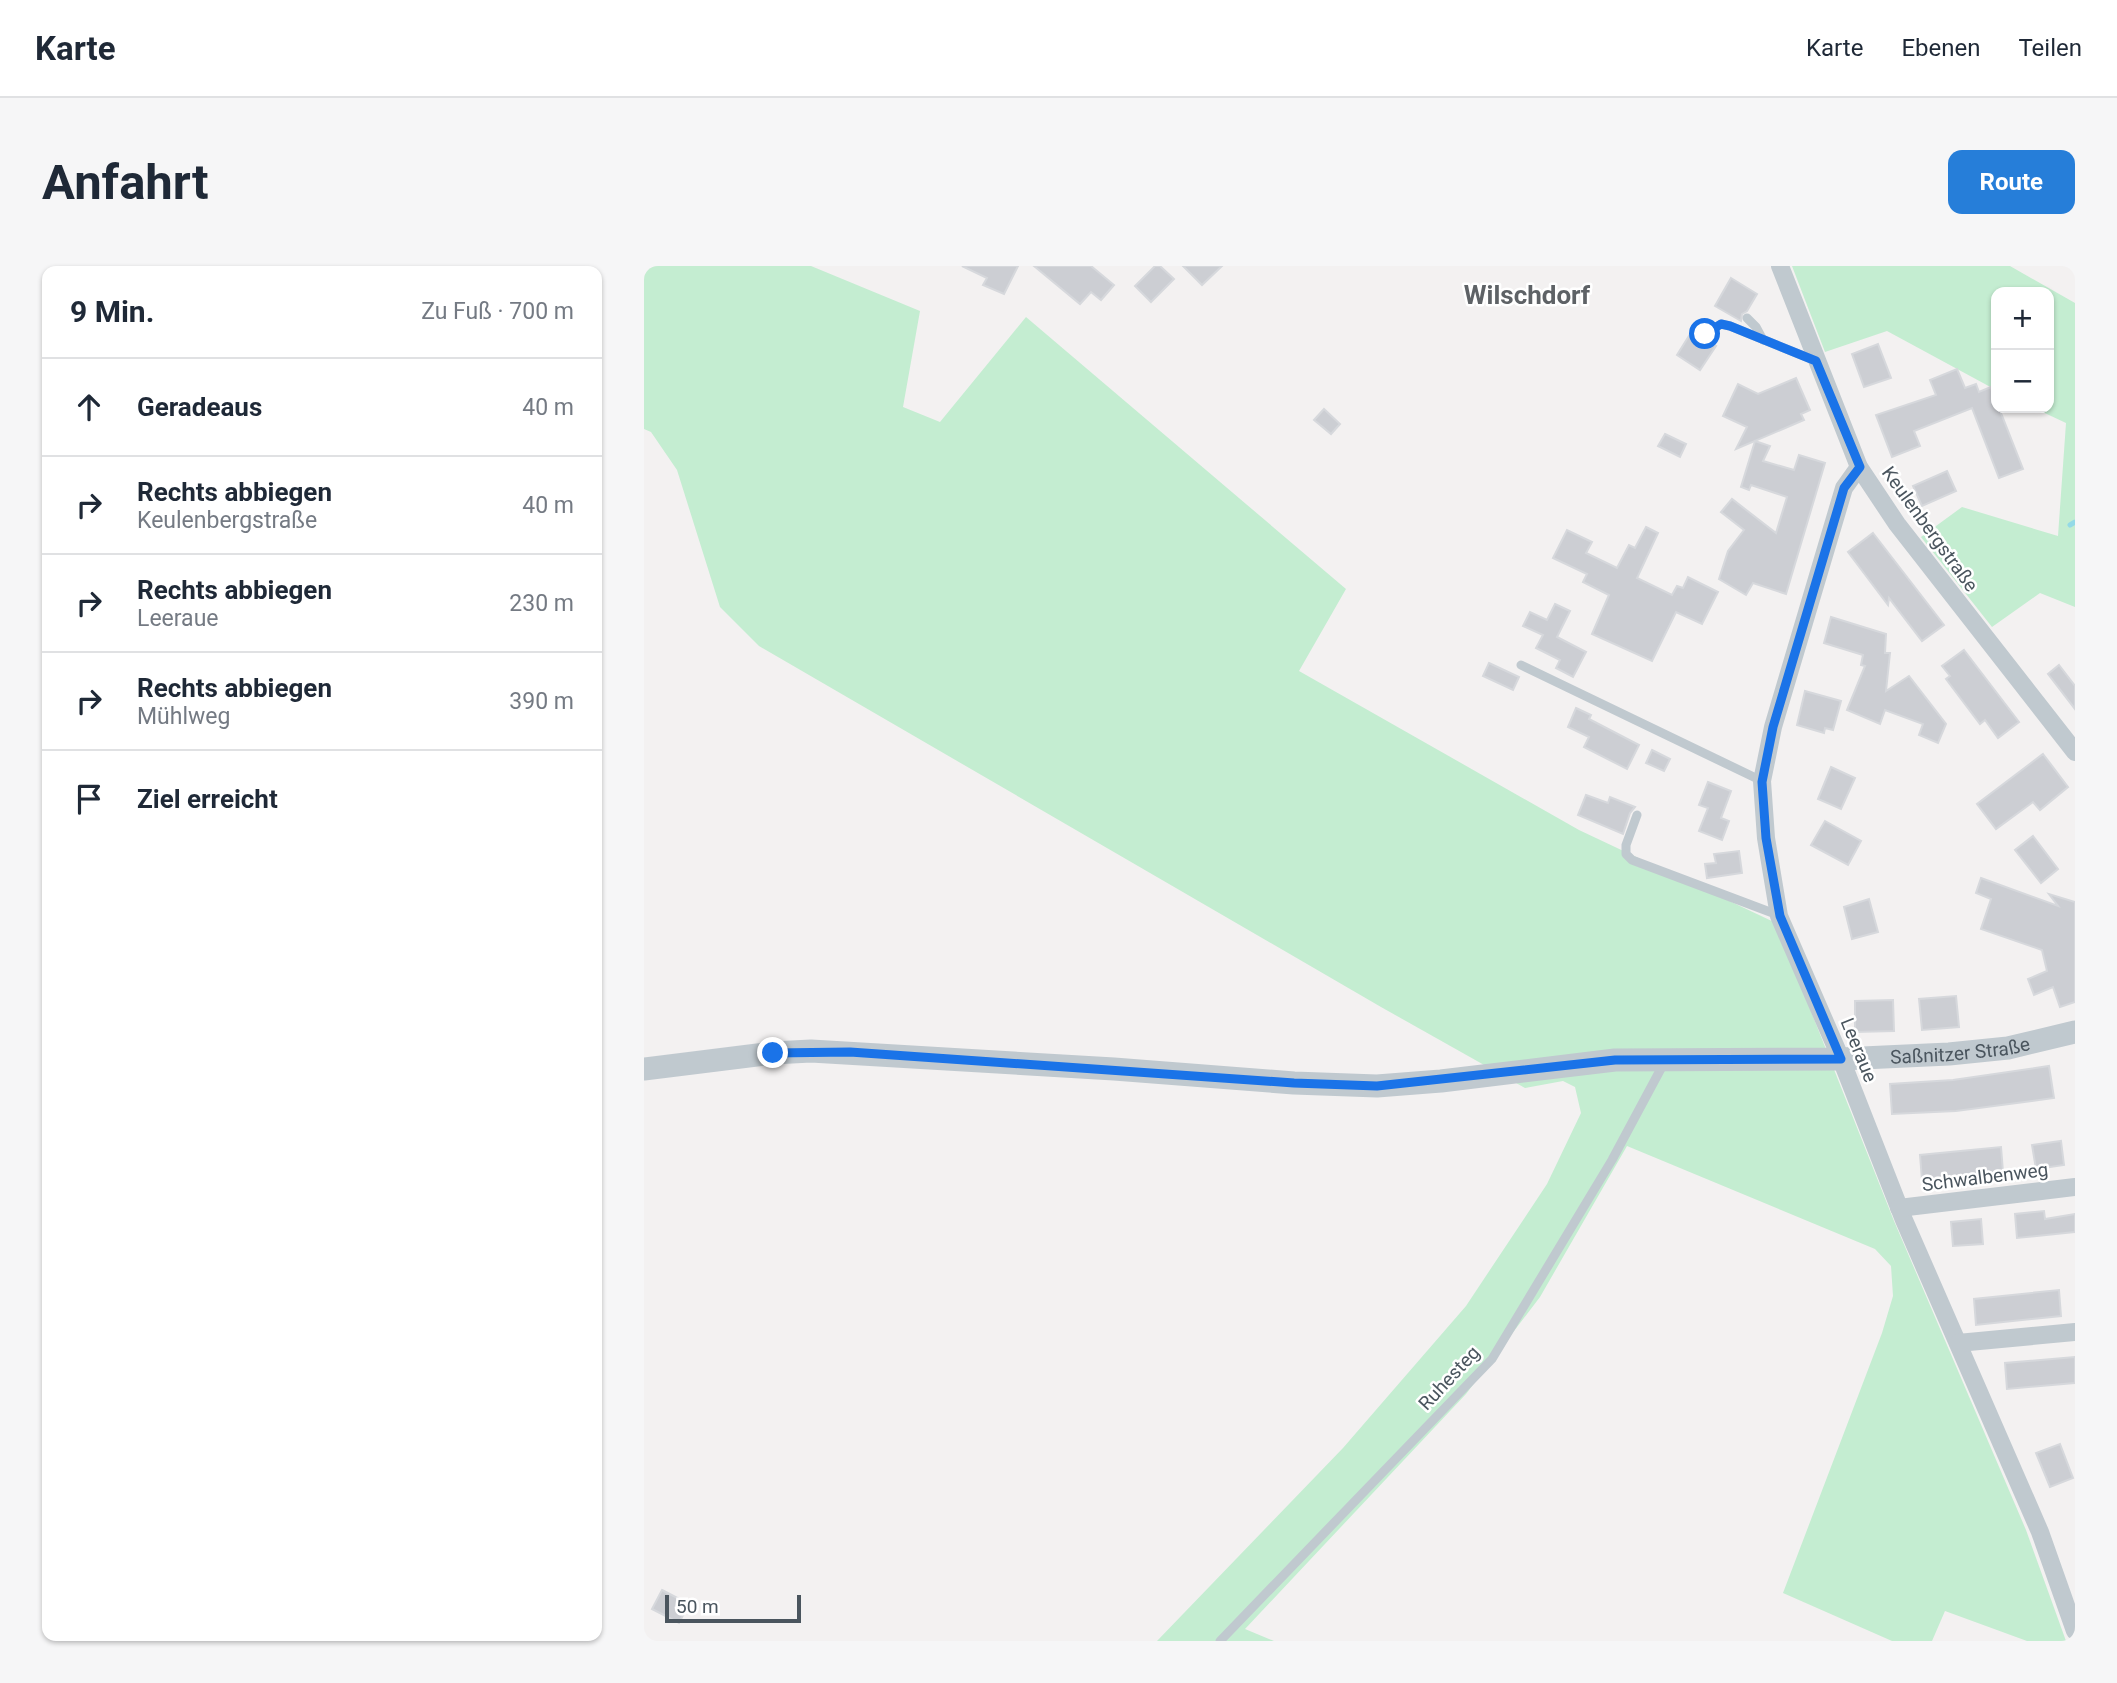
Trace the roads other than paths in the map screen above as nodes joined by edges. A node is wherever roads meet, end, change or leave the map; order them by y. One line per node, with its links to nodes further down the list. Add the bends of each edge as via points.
1 (1780, 266): 5 (street, Keulenbergstraße)
2 (1747, 318): 4 (lane)
3 (1705, 334): 4 (lane, via 1721,324)
4 (1763, 340): 5 (lane)
5 (1816, 361): 6 (street, Keulenbergstraße)
6 (1860, 467): 8 (street, Keulenbergstraße, via 1897,524); 9 (street, Leeraue, via 1844,488 1773,727)
7 (1521, 665): 9 (lane)
8 (2075, 752)
9 (1762, 782): 11 (street, Leeraue)
10 (1637, 815): 11 (lane, via 1626,845 1632,860)
11 (1780, 916): 14 (street, Leeraue)
12 (2075, 1032): 14 (street, Saßnitzer Straße, via 2008,1048)
13 (1667, 1058): 14 (street, Saßnitzer Straße); 15 (street, Saßnitzer Straße, via 1377,1086 824,1051); 21 (lane, Ruhesteg, via 1612,1160 1492,1359)
14 (1841, 1059): 17 (street, Leeraue)
15 (644, 1069)
16 (2075, 1187): 17 (street, Schwalbenweg)
17 (1899, 1208): 19 (street, Leeraue)
18 (2075, 1332): 19 (street)
19 (1958, 1343): 20 (street, Leeraue, via 2040,1532)
20 (2075, 1632)
21 (1220, 1641)

